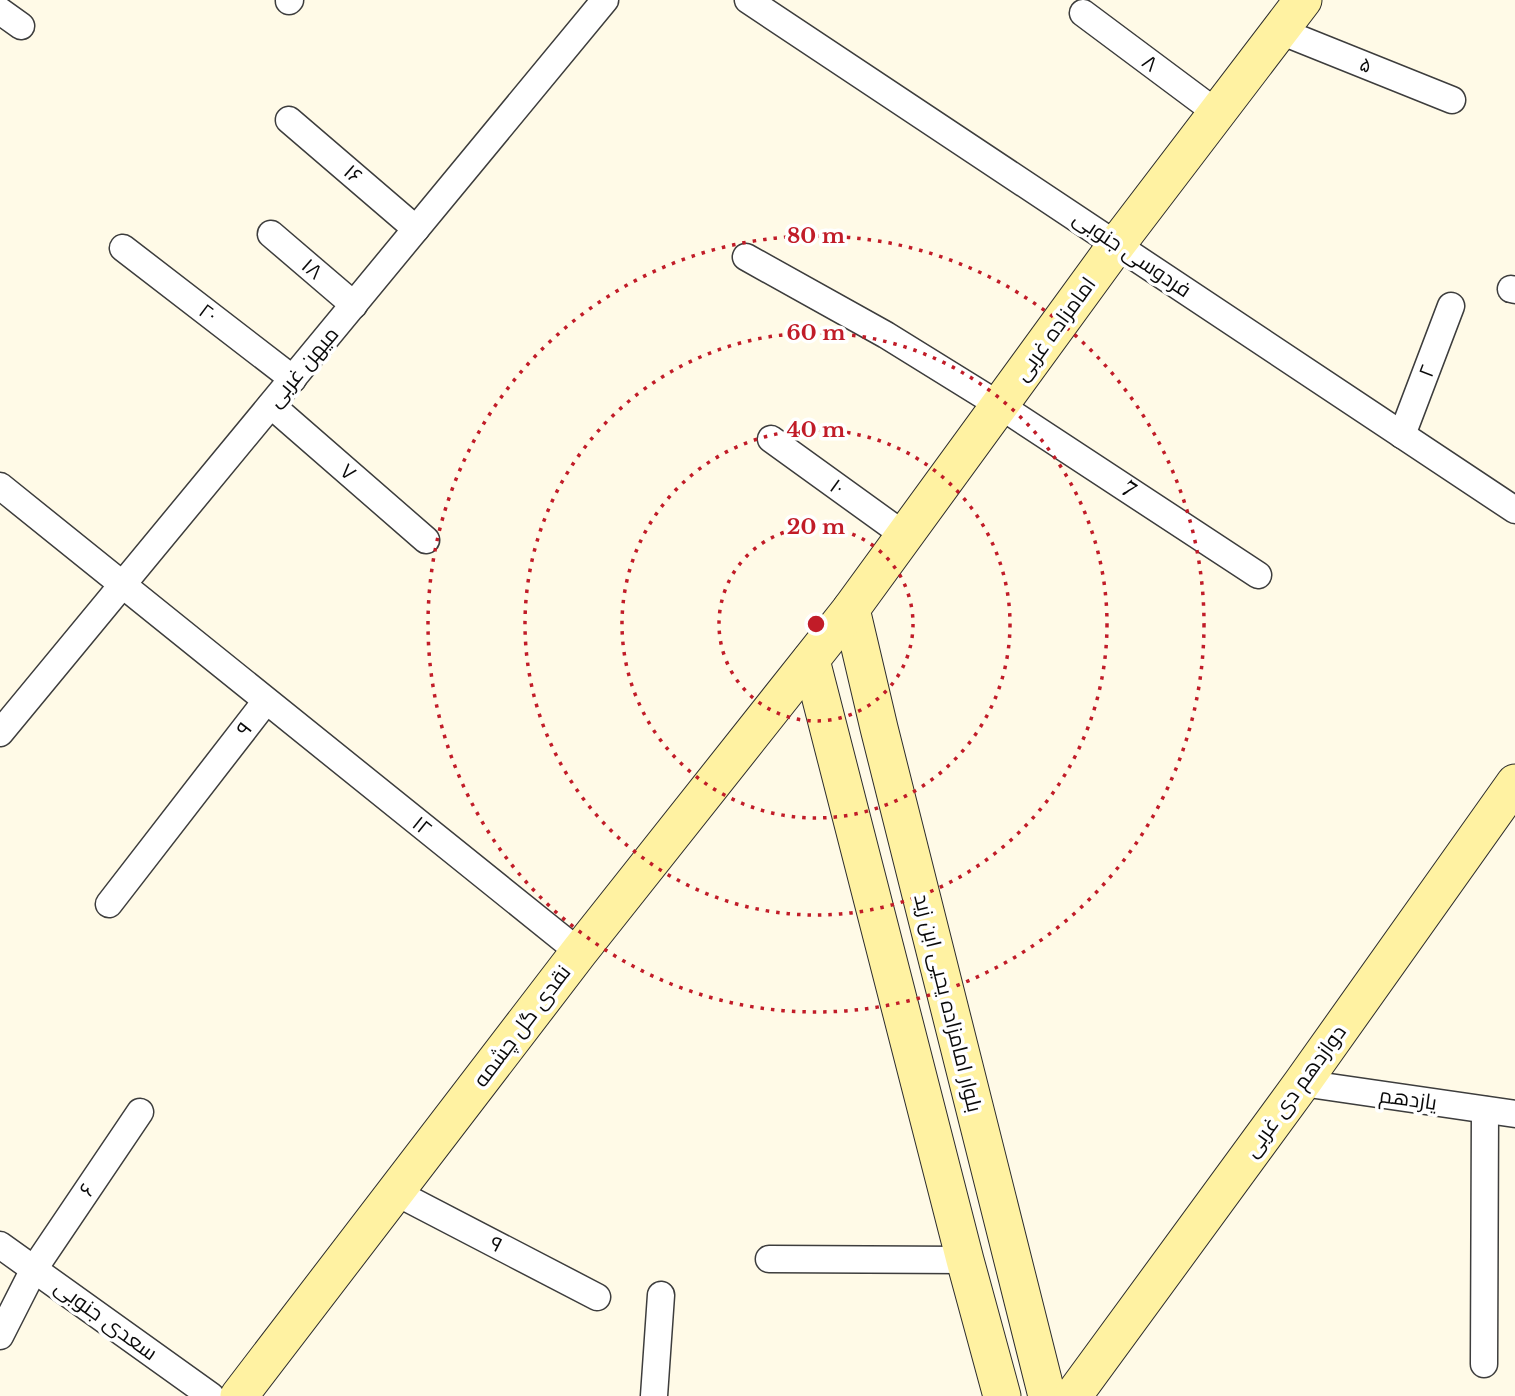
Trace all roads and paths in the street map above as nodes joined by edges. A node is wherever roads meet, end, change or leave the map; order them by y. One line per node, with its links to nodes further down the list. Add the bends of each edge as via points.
1 (605, 0): 9 (street, میهن غربی)
2 (748, 0): 11 (street, فردوسی جنوبی)
3 (1303, 0): 5 (street, امامزاده غربی)
4 (1083, 13): 7 (street, ۸)
5 (1280, 31): 6 (street, ۵); 7 (street, امامزاده غربی)
6 (1452, 100)
7 (1217, 113): 11 (street, امامزاده غربی)
8 (289, 120): 9 (street, ۱۶)
9 (416, 229): 14 (street, میهن غربی)
10 (271, 234): 14 (street, ۱۸)
11 (1117, 244): 18 (street, امامزاده غربی); 19 (street, فردوسی جنوبی)
12 (122, 248): 16 (street, ۲۰)
13 (746, 257): 18 (street, 7)
14 (354, 305): 16 (street, میهن غربی)
15 (1451, 306): 19 (street, ۲)
16 (293, 379): 17 (street, میهن غربی)
17 (271, 405): 24 (street, ۷); 26 (street, میهن غربی)
18 (999, 405): 23 (street, امامزاده غربی); 25 (street, 7)
19 (1402, 435): 22 (street, فردوسی جنوبی)
20 (771, 439): 23 (street, ۱۰)
21 (0, 486): 26 (street, ۹)
22 (1515, 510)
23 (904, 536): 27 (street, امامزاده غربی)
24 (426, 540)
25 (1258, 575)
26 (122, 585): 29 (street, ۹); 30 (street, میهن غربی)
27 (851, 609): 28 (street, امامزاده غربی); 51 (street, بلوار امامزاده یحیی ابن زید)
28 (811, 660): 33 (street, نقدی گل چشمه); 41 (street)
29 (266, 701): 32 (street, ۹); 33 (street, ۱۲)
30 (0, 733)
31 (1515, 783): 34 (street, دوازدهم دی غربی)
32 (109, 904)
33 (579, 952): 38 (street, نقدی گل چشمه)
34 (1302, 1083): 35 (street, یازدهم); 52 (street, دوازدهم دی غربی)
35 (1485, 1110): 37 (street, یازدهم); 46 (street)
36 (140, 1112): 42 (street, ۶)
37 (1515, 1114)
38 (395, 1192): 44 (street, ۹); 48 (street, نقدی گل چشمه)
39 (0, 1245): 42 (street, سعدی جنوبی)
40 (769, 1259): 41 (street)
41 (965, 1260): 50 (street)
42 (34, 1269): 45 (street, ۶); 47 (street, سعدی جنوبی)
43 (662, 1295): 49 (street)
44 (597, 1297)
45 (0, 1336)
46 (1484, 1364)
47 (211, 1396)
48 (239, 1396)
49 (654, 1396)
50 (1002, 1396)
51 (1047, 1396)
52 (1073, 1396)

